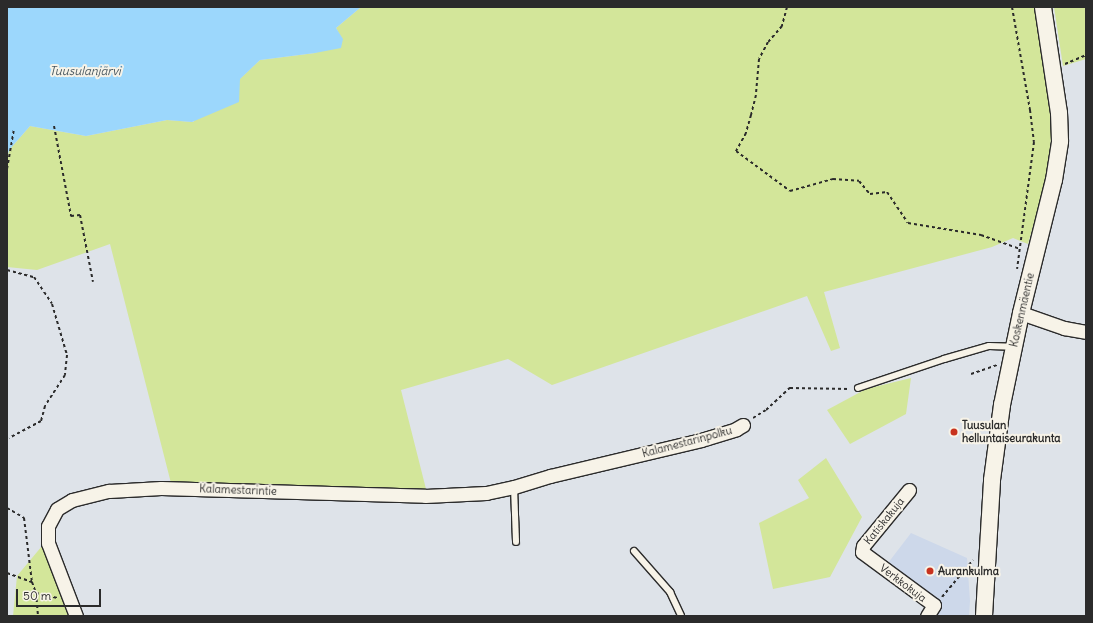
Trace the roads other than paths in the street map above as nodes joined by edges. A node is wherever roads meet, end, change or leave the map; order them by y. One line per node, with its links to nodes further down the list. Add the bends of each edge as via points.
1 (1043, 7): 2 (street, Koskenmäentie, via 1054,68 1060,141 1054,180)
2 (1021, 313): 3 (street, via 1064,328); 4 (street, Koskenmäentie)
3 (1086, 332)
4 (1013, 346): 5 (lane, via 990,346); 16 (street, Koskenmäentie, via 992,480)
5 (858, 388)
6 (744, 424): 7 (street, Kalamestarinpolku, via 701,440)
7 (535, 481): 8 (street, Kalamestarintie)
8 (514, 487): 10 (lane); 14 (street, Kalamestarintie, via 486,493 425,496 161,488 109,491 72,500 57,508 48,526 48,543)
9 (909, 490): 12 (street, Katiskakuja, via 863,546)
10 (516, 542)
11 (634, 551): 15 (lane, via 670,592)
12 (862, 552): 13 (street, Verkkokuja)
13 (930, 611)
14 (76, 616)
15 (681, 616)
16 (984, 616)

